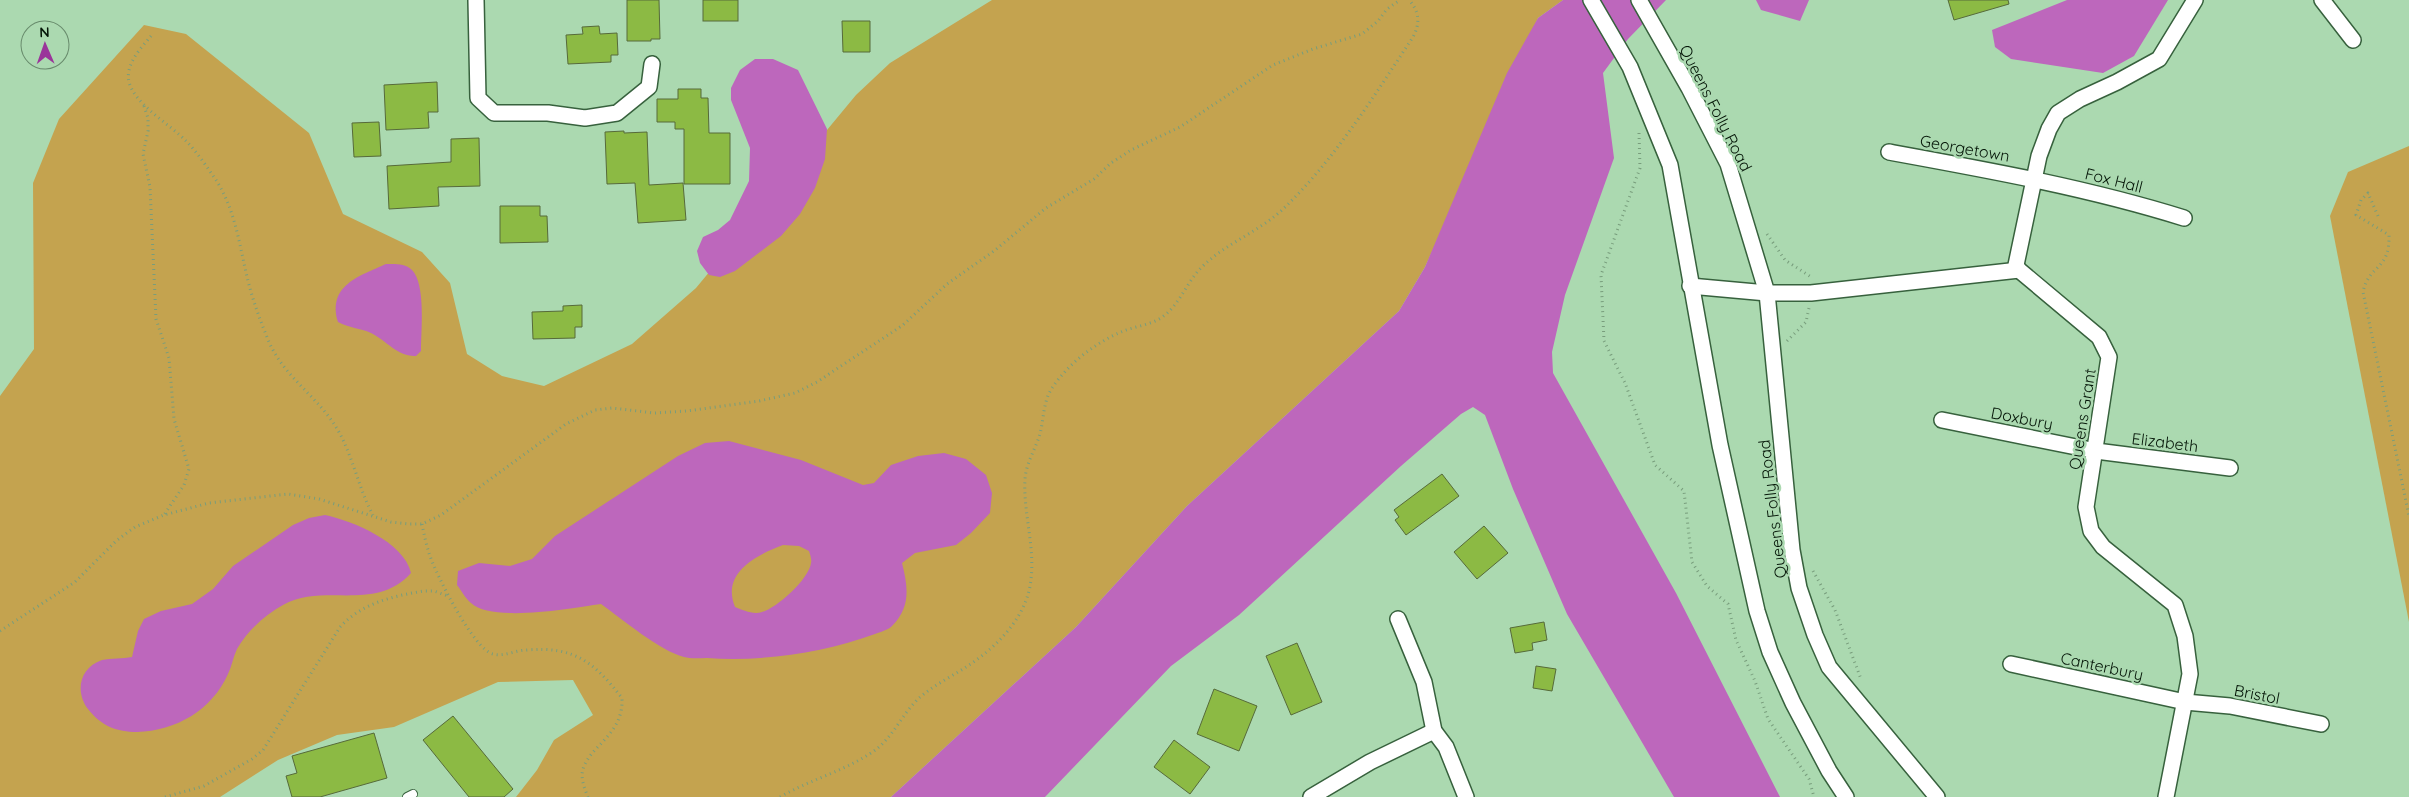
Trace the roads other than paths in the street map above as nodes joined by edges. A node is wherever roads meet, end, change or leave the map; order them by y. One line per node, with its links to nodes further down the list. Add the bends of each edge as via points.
1 (476, 0): 7 (street, via 478,98 494,113 548,113 585,118 617,113 649,87)
2 (1591, 0): 12 (street, Queens Folly Road, via 1630,67 1670,165)
3 (1639, 0): 13 (street, Queens Folly Road, via 1728,164)
4 (2195, 0): 9 (street, via 2159,59 2058,113 2039,156)
5 (2322, 0): 6 (street)
6 (2353, 40)
7 (652, 64)
8 (1889, 152): 9 (street, Georgetown)
9 (2034, 179): 10 (street, Fox Hall, via 2125,199); 11 (street, via 2016,265)
10 (2184, 218)
11 (2019, 270): 13 (street, via 1811,293); 15 (street, Queens Grant, via 2099,337 2109,357)
12 (1690, 286): 13 (street); 24 (street, Queens Folly Road, via 1720,445 1762,628 1793,703)
13 (1767, 293): 25 (street, Queens Folly Road, via 1792,550 1799,588 1829,667)
14 (1942, 420): 15 (street, Doxbury)
15 (2096, 451): 16 (street, Elizabeth); 19 (street, Queens Grant, via 2086,507 2090,531 2103,548 2175,605 2185,636 2190,674)
16 (2230, 468)
17 (1398, 619): 21 (street, via 1424,682)
18 (2011, 664): 19 (street, Canterbury)
19 (2185, 702): 20 (street, Bristol, via 2230,706); 26 (street, Queens Grant)
20 (2321, 724)
21 (1434, 730): 22 (street, via 1370,762); 23 (street, via 1446,747)
22 (1311, 797)
23 (1466, 797)
24 (1846, 797)
25 (1937, 797)
26 (2166, 797)

